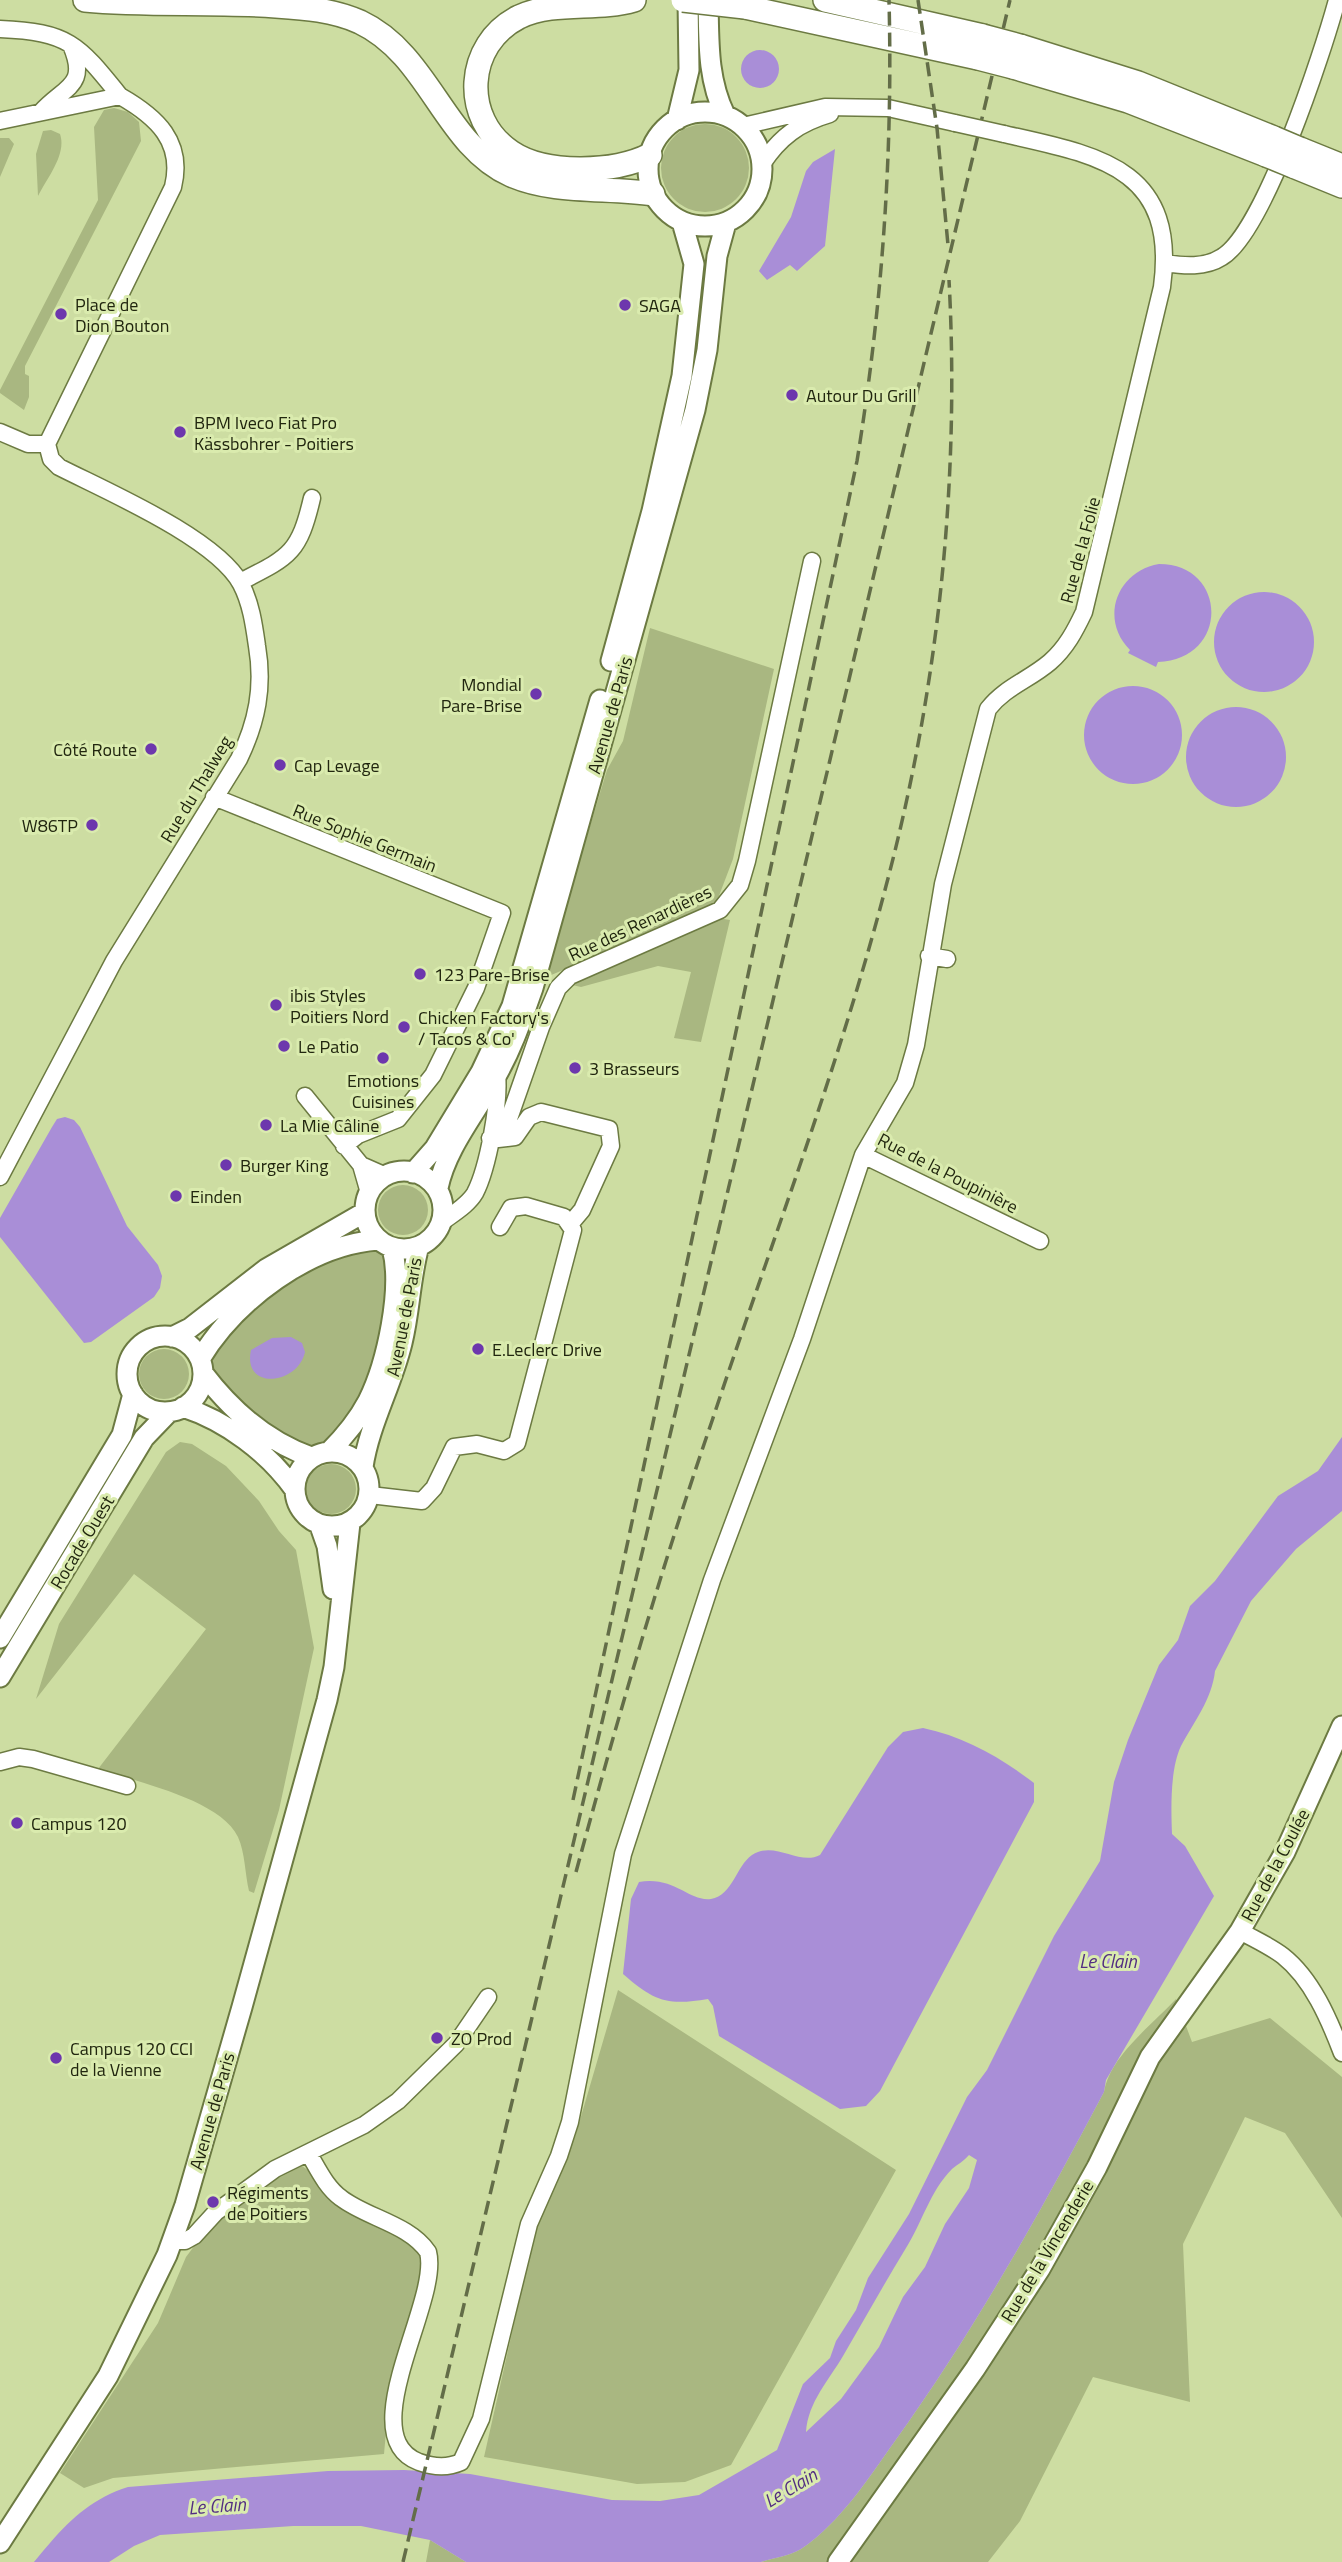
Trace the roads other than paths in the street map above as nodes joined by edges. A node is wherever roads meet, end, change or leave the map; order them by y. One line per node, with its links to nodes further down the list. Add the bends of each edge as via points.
1 (85, 0): 23 (highway, via 237,3 345,16 401,50 467,138 502,170 540,184)
2 (635, 0): 18 (highway, via 542,10 517,18 495,36 480,57 475,99 483,121 501,144 539,164 611,169)
3 (686, 0): 9 (highway, bridge); 15 (main road, via 689,70)
4 (708, 0): 14 (main road, via 710,67)
5 (825, 0): 9 (highway)
6 (886, 0): 9 (highway, via 954,20)
7 (1337, 0): 26 (street, via 1318,65 1244,239 1210,263)
8 (0, 29): 10 (street, via 46,32)
9 (979, 43): 19 (highway, bridge, via 1128,101)
10 (71, 45): 11 (street, via 93,62); 13 (street, via 78,66 74,83)
11 (120, 96): 13 (street); 28 (street, via 162,127 171,141 177,173)
12 (852, 107): 17 (street, Rue de la Folie, via 813,108); 20 (street, Rue de la Folie, via 795,128); 26 (street, Rue de la Folie, bridge, via 888,108 1084,152 1124,174 1143,194 1157,217)
13 (41, 113): 16 (street)
14 (725, 115): 15 (main road, via 701,112); 17 (main road)
15 (677, 120): 18 (main road, via 660,134)
16 (0, 121)
17 (743, 126): 20 (main road, via 758,147)
18 (649, 155): 23 (main road)
19 (1296, 158): 21 (highway); 22 (highway)
20 (762, 164): 25 (main road, via 762,181 750,205)
21 (1342, 166)
22 (1342, 186)
23 (653, 194): 24 (main road)
24 (682, 222): 25 (main road); 42 (main road, Avenue de Paris, via 694,264 682,376 653,511 612,658 512,1006 481,1072 435,1148)
25 (726, 223): 36 (main road, Avenue de Paris, via 717,257 703,375 668,513 533,988)
26 (1165, 263): 33 (street, Rue de la Folie, via 1157,314 1084,612 1070,640 1050,663 999,694 988,709)
27 (0, 432): 28 (street, via 28,443)
28 (47, 444): 31 (street, Rue du Thalweg, via 59,467 198,542 221,558)
29 (312, 498): 31 (street, via 300,542 277,563)
30 (812, 561): 38 (street, Rue des Renardières, via 747,861 734,896 720,910 564,982 551,1000 508,1125)
31 (240, 582): 32 (street, Rue du Thalweg, via 253,618 260,661 259,703 252,733)
32 (214, 797): 39 (street, Rue Sophie Germain, via 502,913 476,988 433,1075 398,1119 358,1135); 44 (street, Rue du Thalweg, via 114,961)
33 (934, 928): 34 (street, Rue de la Poupinière)
34 (929, 956): 35 (street); 40 (street, Rue de la Poupinière, via 916,1045 905,1083)
35 (947, 959)
36 (497, 1075): 38 (street, Rue des Renardières); 45 (main road, Avenue de Paris, via 445,1163)
37 (305, 1096): 39 (street)
38 (494, 1138): 47 (street, Rue des Renardières, via 474,1194); 48 (street, via 515,1137 529,1117 541,1112 610,1129 611,1146 582,1210)
39 (344, 1146): 41 (street)
40 (863, 1155): 50 (street, Rue de la Poupinière); 72 (street, via 802,1339 720,1557 624,1854 570,2122 529,2224 481,2418 461,2462 436,2466 415,2460 393,2434 402,2369 428,2273 428,2252 416,2239 341,2198)
41 (361, 1165): 43 (street); 46 (street)
42 (413, 1173): 43 (main road); 45 (main road)
43 (386, 1176): 46 (main road, via 376,1182)
44 (0, 1177)
45 (438, 1188): 47 (main road)
46 (367, 1203): 51 (main road, via 368,1227); 53 (main road)
47 (442, 1222): 52 (main road, via 432,1237)
48 (571, 1223): 49 (street, via 564,1217 518,1206 505,1215); 60 (street, via 572,1237 517,1443 504,1451 477,1444 454,1447 434,1489 422,1501)
49 (500, 1227)
50 (1040, 1241)
51 (385, 1244): 52 (main road); 54 (main road, via 344,1246 282,1277 234,1315); 57 (main road, Avenue de Paris, via 397,1265 396,1285 376,1379 355,1422)
52 (418, 1246): 58 (main road, Avenue de Paris, via 403,1340)
53 (172, 1337): 54 (main road, via 184,1341); 55 (main road, via 150,1339 134,1353 127,1374)
54 (202, 1366): 56 (main road, via 198,1393); 57 (main road, via 223,1399 241,1416 279,1443)
55 (133, 1394): 56 (main road, via 149,1408); 63 (main road, Rocade Ouest, via 122,1435)
56 (176, 1410): 59 (main road, via 206,1415 251,1444); 65 (main road, Rocade Ouest, via 144,1438)
57 (320, 1455): 58 (main road, via 348,1455); 59 (main road, via 299,1472)
58 (363, 1467): 60 (main road)
59 (295, 1489): 62 (main road, via 298,1504)
60 (370, 1495): 61 (main road, via 363,1511)
61 (350, 1523): 62 (main road); 64 (main road, Avenue de Paris)
62 (320, 1526): 64 (main road, Avenue de Paris, via 332,1571)
63 (0, 1638)
64 (337, 1642): 73 (main road, Avenue de Paris, via 313,1753)
65 (0, 1678)
66 (1342, 1726): 69 (main road, Rue de la Coulée, via 1285,1852)
67 (0, 1762): 68 (street, via 33,1759)
68 (127, 1786)
69 (1240, 1931): 71 (street, Rue de la Coulée, via 1282,1956 1300,1974); 75 (main road, Rue de la Vincenderie, via 1150,2057 1040,2269)
70 (488, 1997): 72 (street, via 456,2044 398,2101)
71 (1342, 2053)
72 (309, 2154): 73 (street, via 275,2169 216,2212 194,2236)
73 (173, 2241): 74 (main road, Avenue de Paris, via 108,2376)
74 (0, 2543)
75 (838, 2562)

